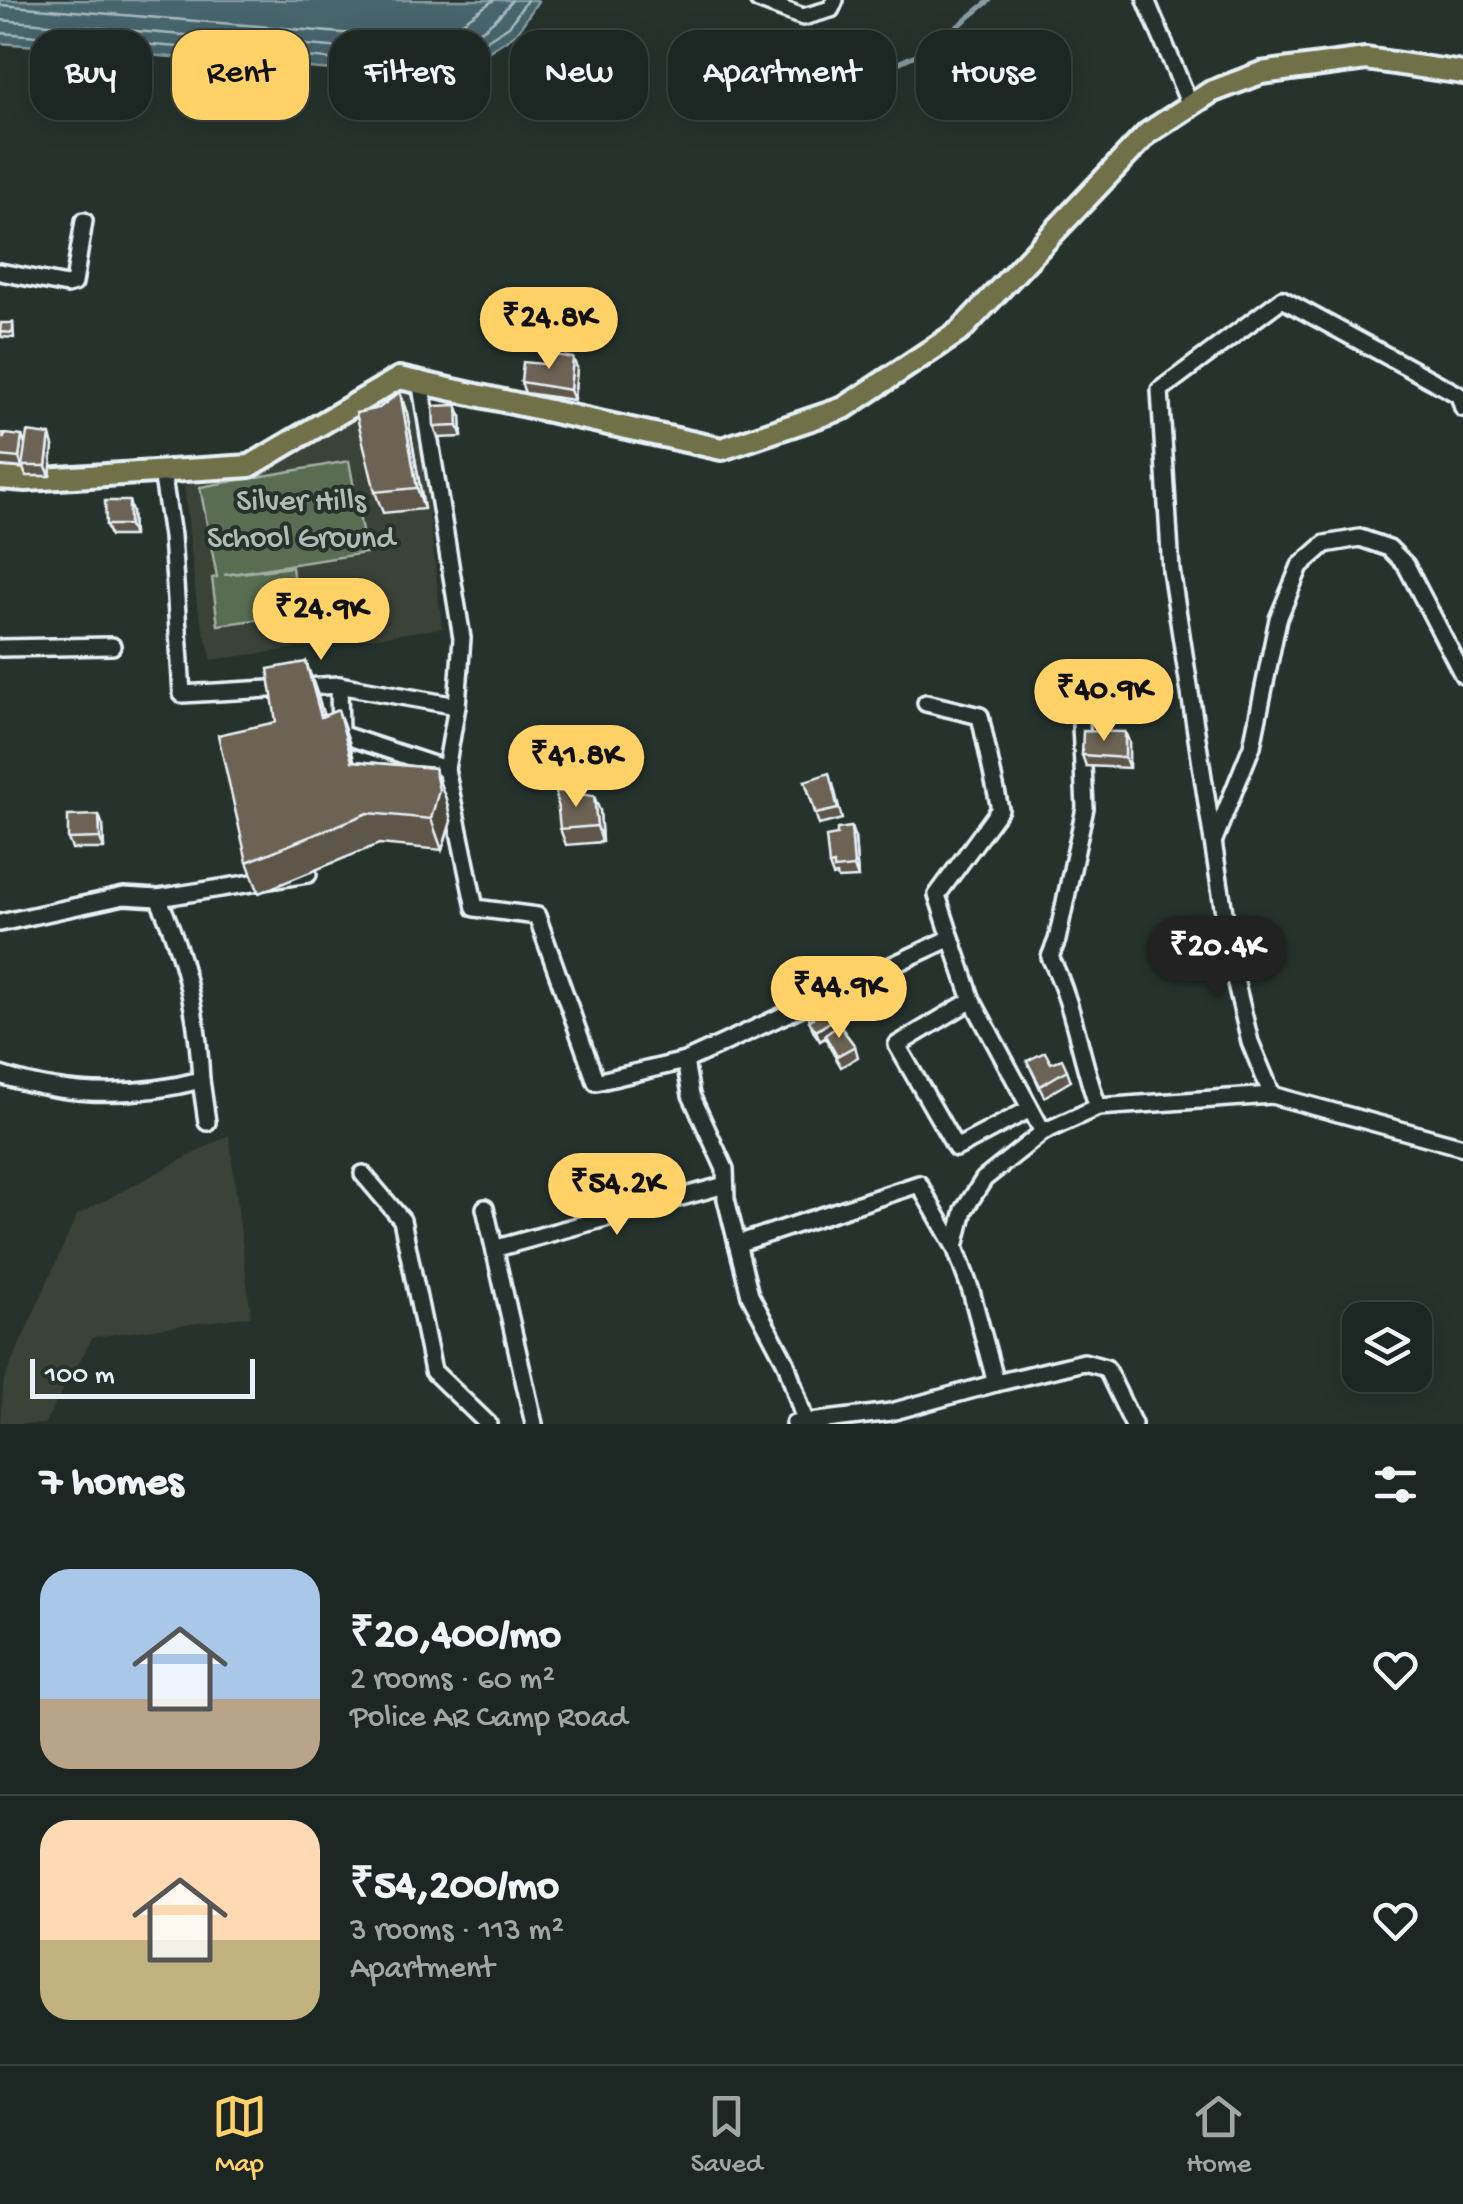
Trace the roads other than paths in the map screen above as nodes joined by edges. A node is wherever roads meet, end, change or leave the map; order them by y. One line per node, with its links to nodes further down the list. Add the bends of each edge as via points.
1 (758, 0): 2 (street, via 803,17 830,9)
2 (836, 0)
3 (1146, 0): 5 (street)
4 (1463, 73): 5 (main road, via 1366,59 1261,73)
5 (1190, 106): 8 (main road, via 1148,133 960,331 844,408 722,449)
6 (84, 222): 7 (street, via 74,283)
7 (0, 272)
8 (420, 380): 10 (main road, via 399,378 250,466); 17 (street, via 462,638)
9 (1463, 408): 20 (street, via 1458,395 1282,299 1160,390 1171,570)
10 (162, 472): 11 (main road); 15 (street, via 182,694)
11 (0, 478)
12 (112, 646): 13 (street)
13 (0, 648)
14 (1463, 675): 20 (street, via 1406,564 1388,548 1360,538 1325,544 1300,566 1278,619 1252,746)
15 (339, 685): 17 (street); 19 (street, via 340,734)
16 (926, 703): 24 (street, via 980,716 1000,809 937,895)
17 (457, 706): 19 (street)
18 (1081, 725): 30 (street, via 1084,808 1050,957)
19 (446, 769): 26 (street, via 475,908 537,916 596,1082)
20 (1214, 840): 29 (street, via 1241,1009)
21 (308, 874): 22 (street)
22 (158, 898): 23 (street, via 124,896); 28 (street, via 178,939)
23 (0, 924)
24 (950, 938): 25 (street); 26 (street)
25 (972, 1000): 31 (street); 31 (street, via 896,1045 956,1148)
26 (685, 1061): 36 (street)
27 (0, 1075): 28 (street, via 98,1094 158,1091)
28 (201, 1080): 32 (street)
29 (1272, 1095): 30 (street); 34 (street)
30 (1098, 1107): 33 (street)
31 (1030, 1109): 33 (street)
32 (207, 1122)
33 (1043, 1132): 39 (street, via 984,1179 964,1210)
34 (1463, 1147)
35 (363, 1174): 43 (street, via 402,1220 433,1371)
36 (725, 1185): 38 (street); 40 (street)
37 (485, 1208): 40 (street)
38 (738, 1244): 39 (street, via 920,1184); 42 (street, via 750,1295 786,1363)
39 (955, 1247): 41 (street)
40 (496, 1248): 44 (street)
41 (996, 1383): 42 (street, via 891,1412); 45 (street, via 1084,1362 1106,1368)
42 (799, 1422)
43 (488, 1424)
44 (534, 1424)
45 (1133, 1424)

